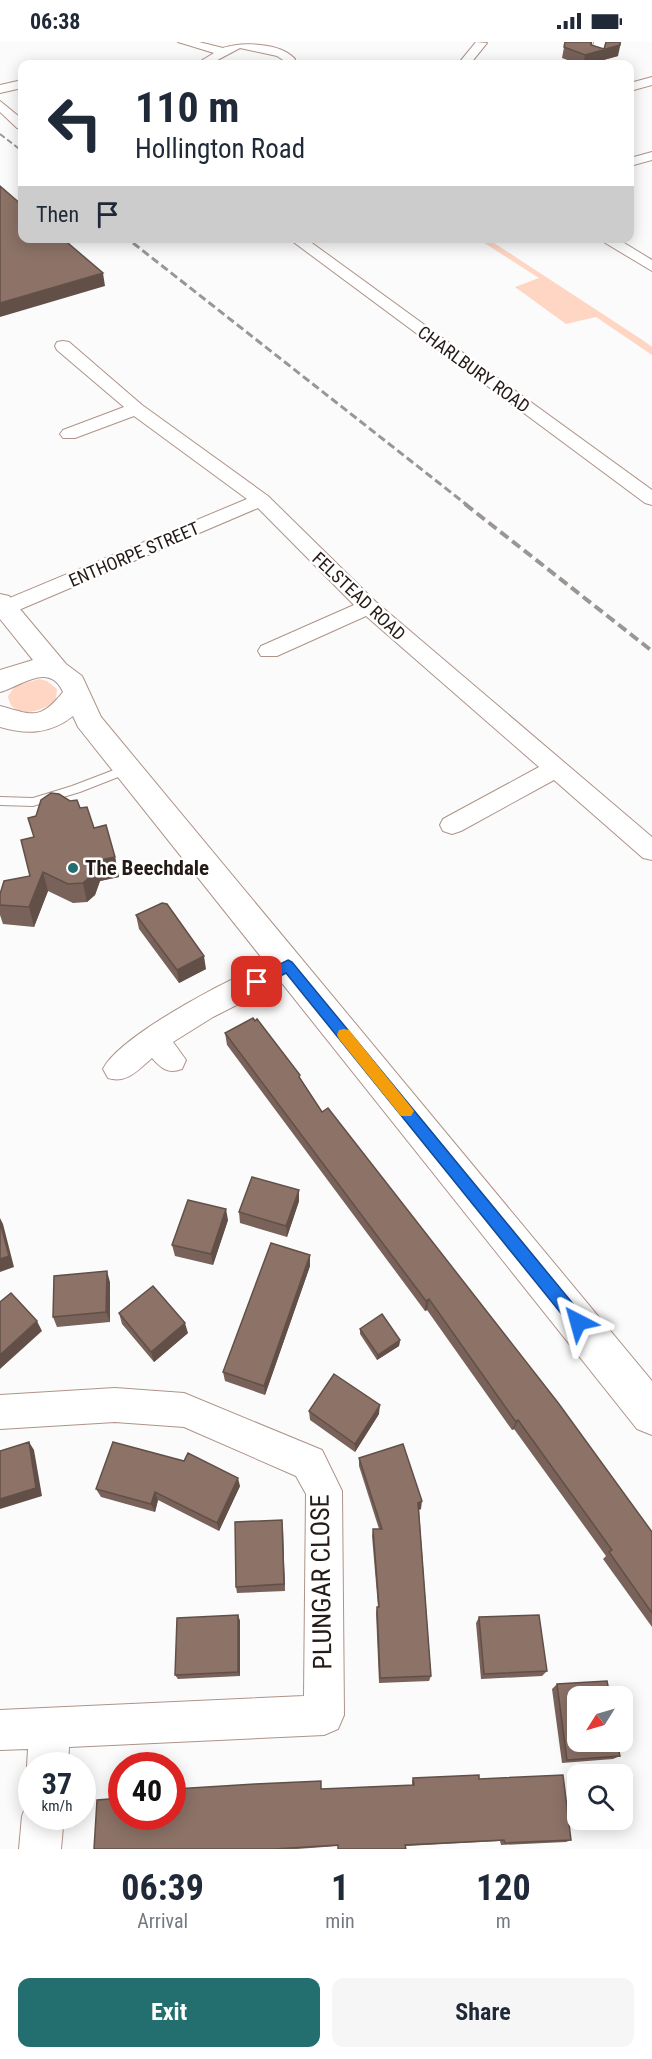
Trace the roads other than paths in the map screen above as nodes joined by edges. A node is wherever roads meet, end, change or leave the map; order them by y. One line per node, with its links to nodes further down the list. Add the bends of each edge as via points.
1 (184, 42): 5 (street)
2 (600, 42): 6 (street)
3 (240, 43): 5 (street); 8 (street, via 281,53)
4 (481, 44): 9 (street)
5 (227, 52): 7 (street)
6 (597, 55)
7 (210, 60)
8 (289, 60)
9 (467, 60)
10 (652, 81): 12 (street)
11 (18, 85): 13 (street)
12 (634, 86)
13 (0, 89)
14 (0, 105): 15 (street)
15 (18, 121)
16 (652, 156): 17 (street)
17 (634, 161)
18 (302, 243): 26 (street, CHARLBURY ROAD)
19 (613, 243): 21 (street)
20 (652, 250): 21 (street)
21 (635, 255): 22 (street)
22 (652, 266)
23 (63, 346): 24 (street, FELSTEAD ROAD)
24 (136, 409): 25 (street); 27 (street, FELSTEAD ROAD)
25 (69, 434)
26 (652, 499)
27 (261, 500): 28 (street, FELSTEAD ROAD); 29 (street, ENTHORPE STREET)
28 (368, 607): 30 (street); 36 (street, FELSTEAD ROAD)
29 (2, 611): 31 (street); 32 (street, via 24,655)
30 (269, 651)
31 (56, 670): 32 (street); 33 (street, via 71,680)
32 (12, 676)
33 (77, 709): 34 (street, via 37,723); 35 (street)
34 (5, 726)
35 (127, 769): 37 (lane, via 33,802); 40 (street)
36 (556, 769): 38 (street); 39 (street, FELSTEAD ROAD)
37 (0, 801)
38 (452, 825)
39 (652, 851)
40 (288, 966): 41 (street, via 202,1010 162,1050); 43 (street)
41 (118, 1069)
42 (0, 1412): 45 (street, PLUNGAR CLOSE, via 115,1405 184,1410 309,1462 324,1491 324,1715)
43 (652, 1414)
44 (0, 1730): 45 (street, PLUNGAR CLOSE)
45 (49, 1747)
46 (42, 1830): 47 (street)
47 (40, 1849)

